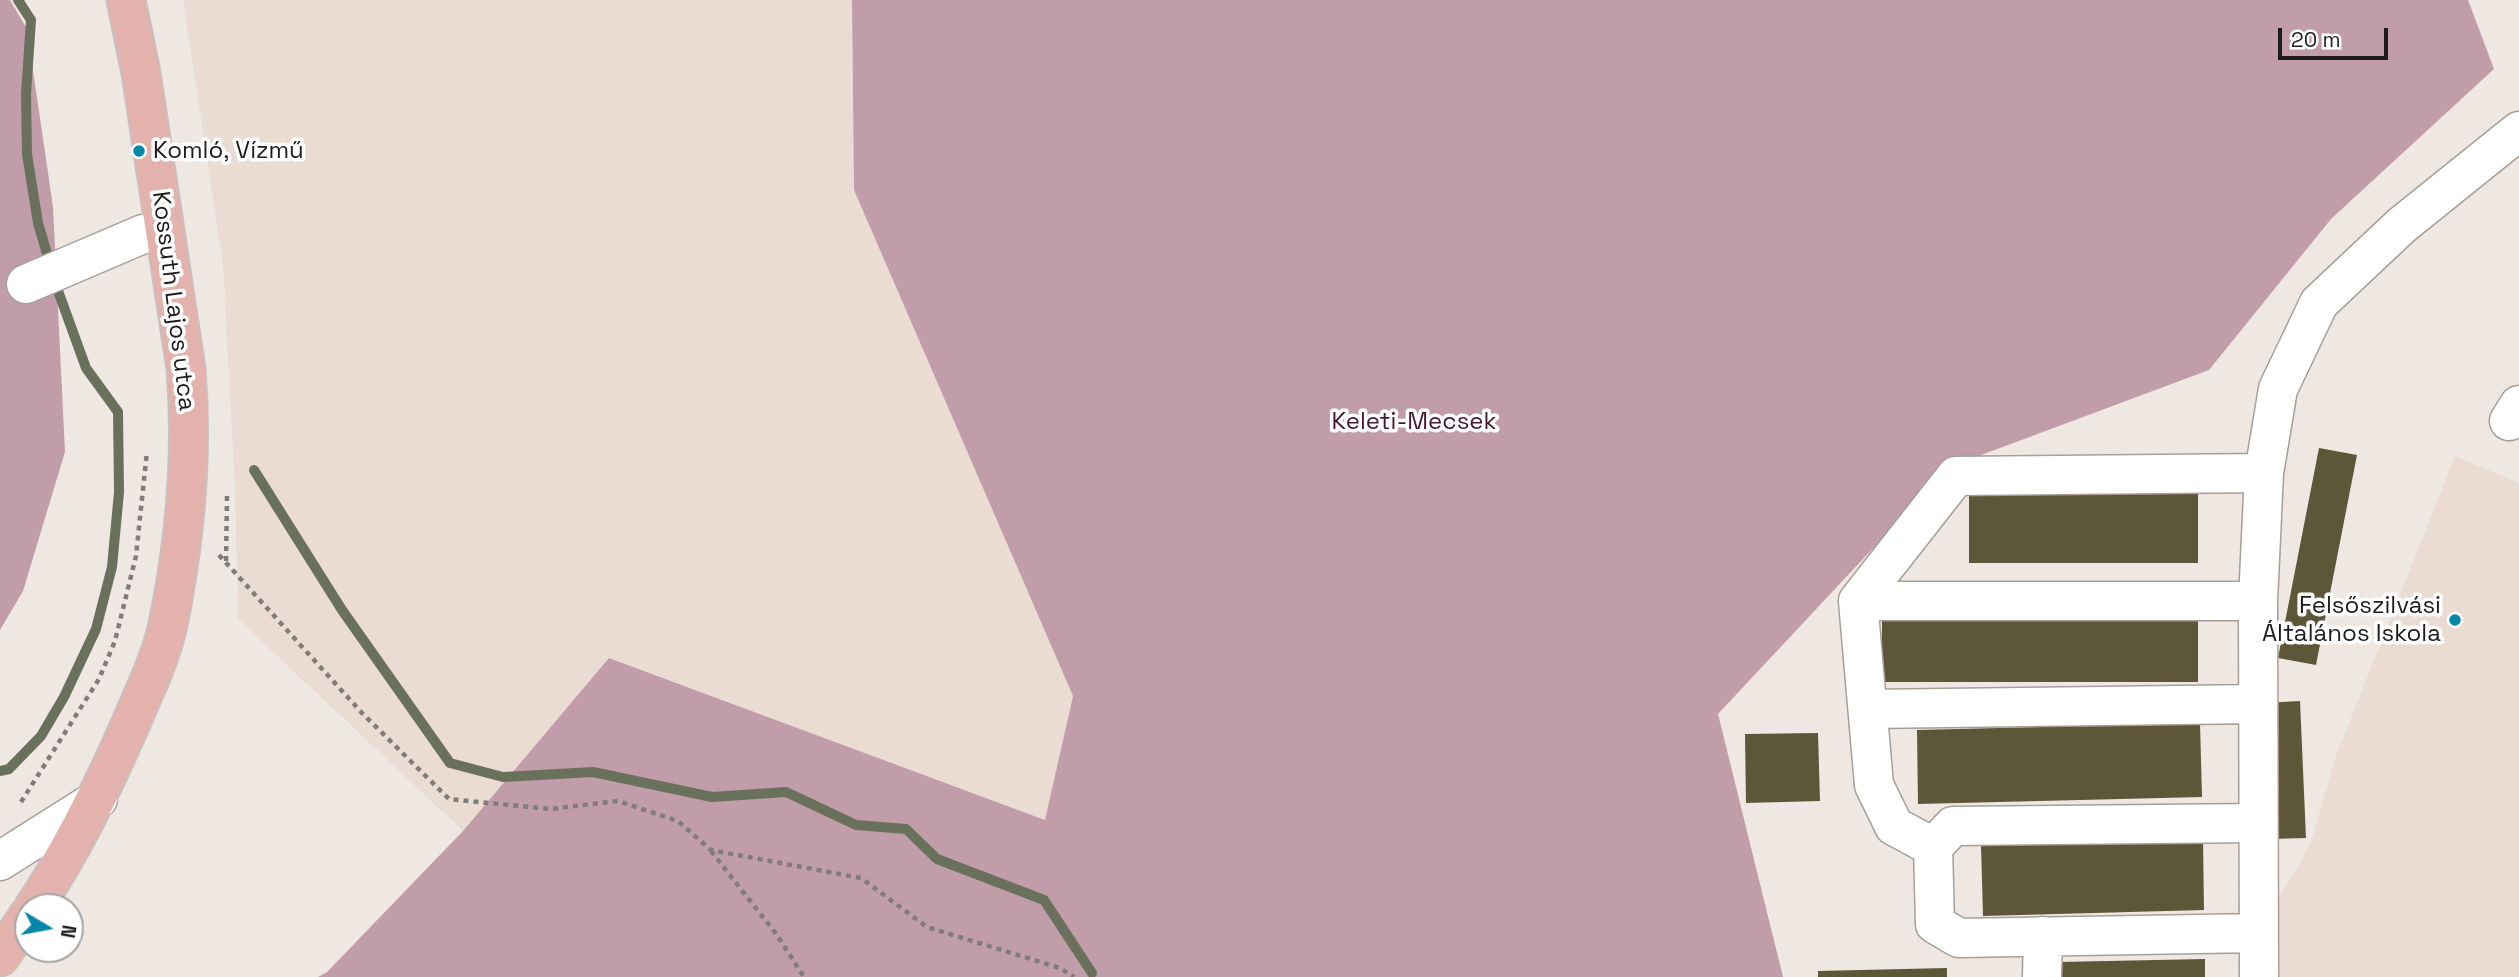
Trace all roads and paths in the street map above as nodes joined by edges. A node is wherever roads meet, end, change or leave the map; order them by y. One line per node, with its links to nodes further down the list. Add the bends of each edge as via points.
1 (126, 0): 12 (main road, Kossuth Lajos utca, via 186,369 186,517 166,630 153,675)
2 (2519, 131): 6 (street, via 2402,225 2319,303 2278,389)
3 (143, 234): 4 (street)
4 (28, 284)
5 (148, 441): 13 (path, via 136,556 115,641 99,679)
6 (2264, 473): 8 (street, via 1956,476); 9 (street)
7 (226, 562): 16 (path, via 362,713 449,799 551,809 618,802 678,821)
8 (1858, 601): 9 (street); 11 (street)
9 (2258, 601): 10 (street)
10 (2258, 704): 11 (street); 14 (street)
11 (1868, 709): 15 (street, via 1874,785 1894,826)
12 (98, 799): 17 (street); 18 (main road, Kossuth Lajos utca)
13 (14, 812)
14 (2258, 823): 15 (street, via 1954,826); 19 (street)
15 (1933, 847): 21 (street, via 1935,923 1959,938)
16 (711, 850): 23 (path); 24 (path, via 861,878 927,927 1060,968)
17 (0, 861)
18 (42, 893)
19 (2259, 933): 21 (street); 26 (street)
20 (14, 936): 22 (main road)
21 (2043, 936): 25 (street)
22 (0, 957)
23 (804, 977)
24 (1074, 977)
25 (2042, 977)
26 (2259, 977)

